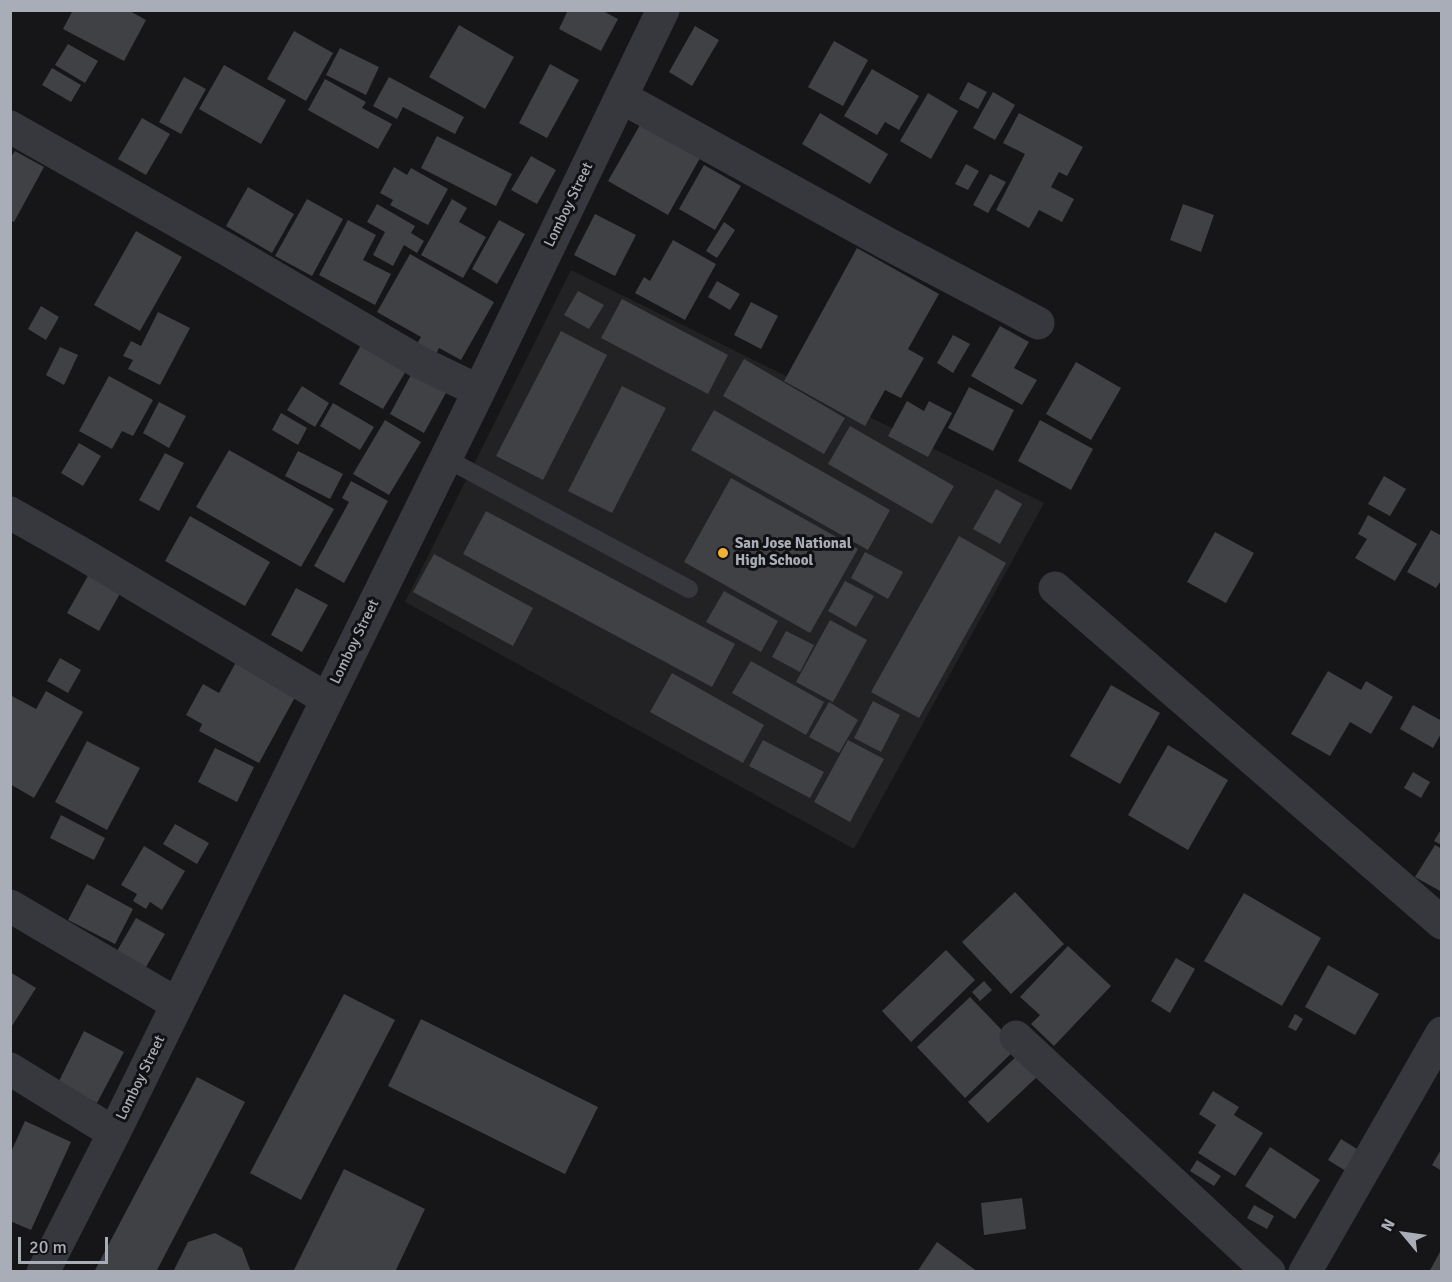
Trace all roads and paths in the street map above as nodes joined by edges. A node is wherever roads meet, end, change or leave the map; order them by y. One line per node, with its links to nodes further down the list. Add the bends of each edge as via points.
1 (660, 12): 2 (street, Lomboy Street)
2 (621, 97): 4 (street); 5 (street, Lomboy Street)
3 (10, 127): 5 (street, via 419,362)
4 (1038, 323)
5 (479, 391): 6 (street, Lomboy Street)
6 (445, 458): 9 (lane); 10 (street, Lomboy Street)
7 (10, 513): 10 (street)
8 (1055, 588): 12 (street)
9 (689, 589)
10 (327, 699): 13 (street, Lomboy Street)
11 (10, 906): 13 (street)
12 (1442, 923)
13 (177, 1004): 17 (street, Lomboy Street)
14 (1442, 1033): 20 (street)
15 (1016, 1037): 19 (street)
16 (10, 1069): 17 (street)
17 (114, 1133): 18 (street, Lomboy Street)
18 (43, 1272)
19 (1269, 1272)
20 (1305, 1272)

